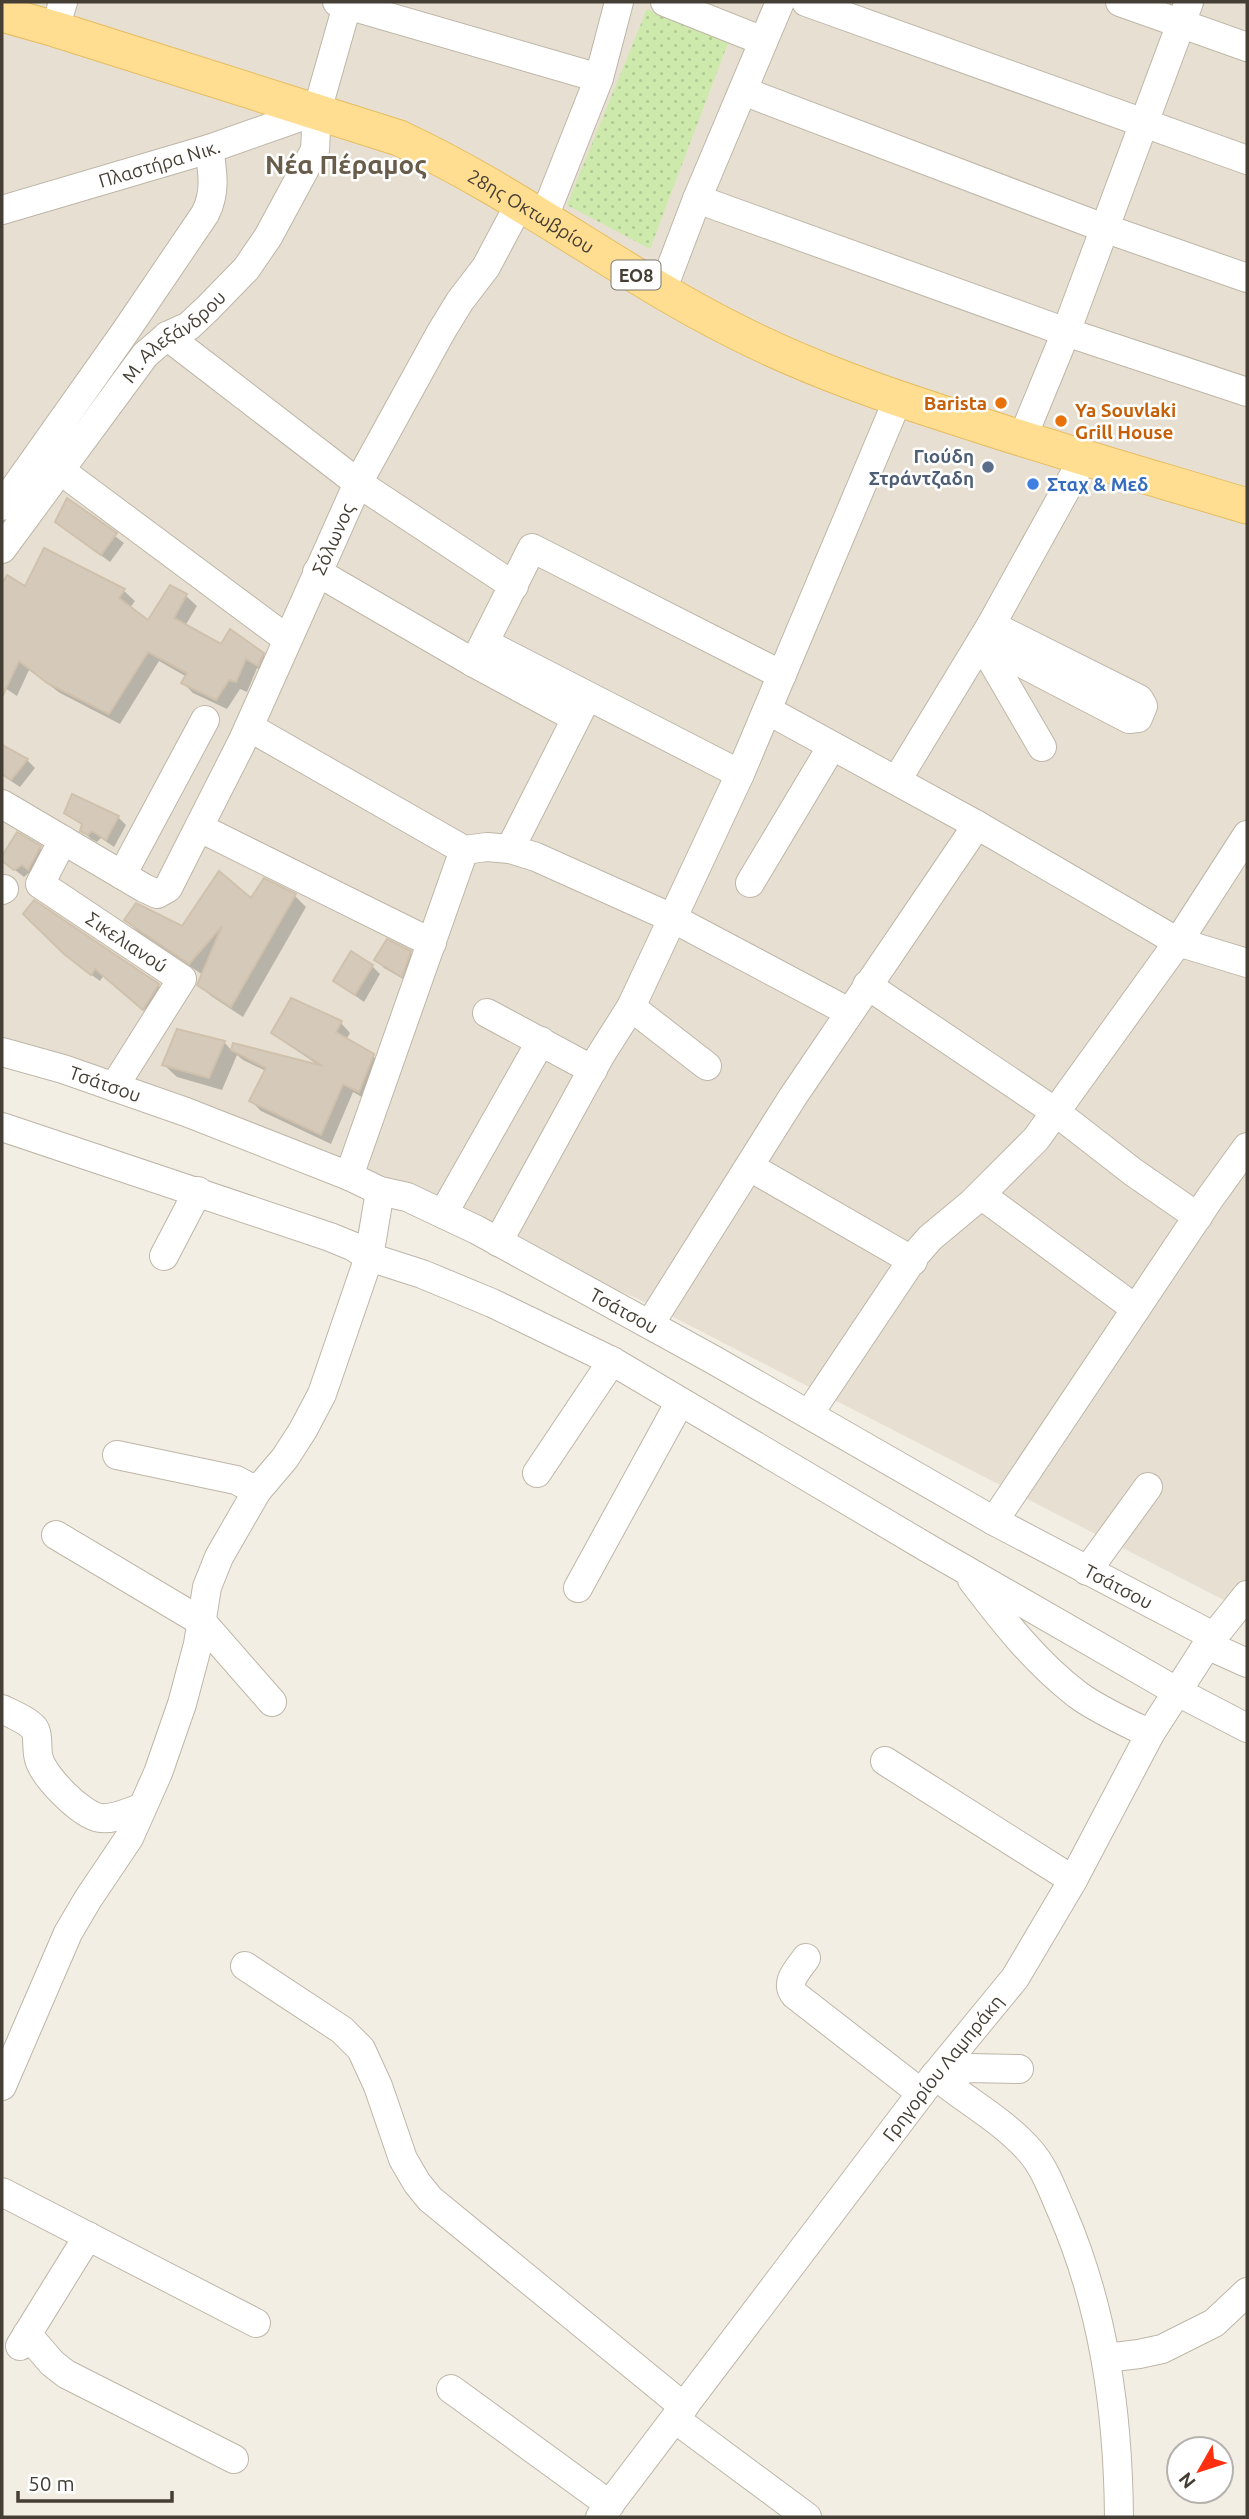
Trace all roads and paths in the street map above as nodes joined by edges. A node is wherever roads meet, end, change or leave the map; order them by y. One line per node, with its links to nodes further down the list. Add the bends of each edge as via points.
1 (620, 2): 12 (street, Σόλωνος)
2 (664, 2): 10 (street)
3 (780, 2): 10 (street)
4 (806, 2): 15 (street)
5 (1120, 2): 7 (street)
6 (344, 3): 12 (street); 14 (street, Μ. Αλεξάνδρου)
7 (1185, 12): 11 (street); 15 (street)
8 (2, 14): 9 (main road, 28ης Οκτωβρίου / ΕΟ8)
9 (59, 15): 14 (main road, 28ης Οκτωβρίου / ΕΟ8)
10 (763, 41): 13 (street)
11 (1247, 47)
12 (599, 78): 20 (street, Σόλωνος)
13 (743, 91): 18 (street); 21 (street)
14 (317, 111): 16 (street, Πλαστήρα Νικ.); 20 (main road, 28ης Οκτωβρίου / ΕΟ8, via 399,138); 25 (street, Μ. Αλεξάνδρου, via 315,150 268,237 246,269 208,308 189,326)
15 (1144, 122): 17 (street); 21 (street)
16 (209, 149): 19 (street, Πλαστήρα Νικ.); 30 (street, Μ. Αλεξάνδρου, via 213,194 205,214 125,332)
17 (1247, 160)
18 (697, 199): 23 (street); 24 (street)
19 (2, 210)
20 (532, 210): 23 (main road, 28ης Οκτωβρίου / ΕΟ8); 31 (street, Σόλωνος, via 460,300)
21 (1104, 228): 22 (street); 24 (street)
22 (1247, 278)
23 (662, 291): 27 (main road, 28ης Οκτωβρίου / ΕΟ8, via 734,331 840,379)
24 (1066, 332): 26 (street); 28 (street)
25 (167, 337): 30 (street, Μ. Αλεξάνδρου, via 145,355); 31 (street)
26 (1247, 392)
27 (898, 399): 28 (main road, 28ης Οκτωβρίου / ΕΟ8); 40 (street)
28 (1022, 439): 29 (main road, 28ης Οκτωβρίου / ΕΟ8)
29 (1084, 457): 33 (main road, 28ης Οκτωβρίου / ΕΟ8); 37 (street)
30 (49, 462): 32 (street, Μ. Αλεξάνδρου); 34 (street, Μ. Αλεξάνδρου); 38 (street)
31 (358, 482): 35 (street, Σόλωνος); 36 (street)
32 (2, 506)
33 (1247, 506)
34 (2, 549)
35 (317, 572): 38 (street, Σόλωνος); 39 (street)
36 (514, 586): 39 (street); 40 (street, via 532,548)
37 (986, 633): 37 (street, via 1139,699 1143,706 1138,718 1129,719); 45 (street); 47 (street)
38 (287, 639): 43 (street, Σόλωνος)
39 (480, 653): 41 (street)
40 (782, 675): 42 (street)
41 (582, 707): 46 (street); 53 (street)
42 (767, 710): 44 (street); 46 (street)
43 (246, 734): 50 (street, Σόλωνος); 54 (street); 55 (street, via 196,715)
44 (832, 746): 47 (street); 56 (street)
45 (1042, 747)
46 (740, 774): 57 (street)
47 (897, 780): 49 (street)
48 (2, 804): 52 (street)
49 (977, 825): 58 (street); 61 (street)
50 (200, 828): 55 (street, Σόλωνος, via 168,888 157,894); 59 (street)
51 (1247, 835): 58 (street)
52 (63, 840): 55 (street); 69 (street, Σικελιανού, via 40,884 181,979)
53 (510, 849): 54 (street); 57 (street)
54 (464, 850): 59 (street)
55 (122, 875)
56 (750, 883)
57 (672, 918): 62 (street); 63 (street)
58 (1178, 942): 60 (street); 70 (street)
59 (432, 943): 74 (street)
60 (1247, 963)
61 (867, 985): 63 (street); 70 (street)
62 (631, 1007): 67 (street); 68 (street)
63 (849, 1012): 73 (street)
64 (487, 1013): 65 (street)
65 (541, 1041): 68 (street); 78 (street)
66 (2, 1052): 69 (street, Τσάτσου)
67 (707, 1066)
68 (593, 1070): 80 (street)
69 (114, 1087): 74 (street, Τσάτσου)
70 (1057, 1113): 77 (street); 79 (street)
71 (2, 1126): 75 (street)
72 (1247, 1147): 79 (street)
73 (750, 1167): 83 (street); 85 (street)
74 (349, 1176): 76 (street, Τσάτσου)
75 (198, 1191): 81 (street); 82 (street, via 352,1245)
76 (380, 1191): 78 (street, Τσάτσου, via 407,1197); 82 (street)
77 (981, 1195): 83 (street, via 930,1238); 84 (street)
78 (443, 1214): 80 (street, Τσάτσου)
79 (1198, 1217): 84 (street)
80 (498, 1242): 85 (street, Τσάτσου)
81 (164, 1256)
82 (369, 1257): 86 (street, via 492,1303); 92 (street, via 322,1394 285,1458)
83 (913, 1261): 88 (street)
84 (1136, 1309): 93 (street)
85 (650, 1324): 88 (street, Τσάτσου)
86 (612, 1361): 87 (street); 90 (street)
87 (680, 1402): 95 (street); 97 (street)
88 (809, 1414): 93 (street, Τσάτσου)
89 (117, 1455): 92 (street, via 236,1480)
90 (537, 1473)
91 (1148, 1488): 96 (street)
92 (257, 1491): 99 (street, via 219,1557 207,1587)
93 (994, 1521): 96 (street, Τσάτσου)
94 (56, 1535): 99 (street)
95 (964, 1569): 102 (street); 106 (street, via 1022,1644 1051,1672 1087,1701)
96 (1087, 1571): 100 (street, Τσάτσου)
97 (578, 1588)
98 (1247, 1595): 100 (street, Γρηγορίου Λαμπράκη)
99 (202, 1622): 103 (street); 108 (street, via 169,1747)
100 (1211, 1641): 101 (street, Τσάτσου); 102 (street, Γρηγορίου Λαμπράκη)
101 (1247, 1663)
102 (1176, 1691): 105 (street); 106 (street, Γρηγορίου Λαμπράκη)
103 (272, 1702)
104 (2, 1709): 108 (street, via 33,1726 39,1763 83,1809 103,1819)
105 (1247, 1728)
106 (1150, 1734): 109 (street, Γρηγορίου Λαμπράκη)
107 (885, 1761): 109 (street)
108 (141, 1808): 114 (street, via 129,1838 68,1933)
109 (1073, 1880): 113 (street, Γρηγορίου Λαμπράκη, via 1015,1978)
110 (806, 1958): 113 (street, via 790,1982 795,1995)
111 (245, 1966): 121 (street, via 342,2030 361,2049 403,2159 430,2199)
112 (1019, 2069): 113 (street, via 970,2068)
113 (932, 2082): 119 (street, via 1009,2129 1033,2153 1081,2258); 121 (street, Γρηγορίου Λαμπράκη)
114 (2, 2086)
115 (2, 2192): 116 (street)
116 (88, 2236): 118 (street); 122 (street, via 24,2340 66,2374)
117 (1247, 2292): 119 (street, via 1214,2323 1162,2348)
118 (256, 2323)
119 (1106, 2358): 125 (street)
120 (451, 2389): 123 (street)
121 (679, 2413): 123 (street, Γρηγορίου Λαμπράκη); 124 (street)
122 (234, 2459)
123 (605, 2511)
124 (807, 2517)
125 (1119, 2517)

